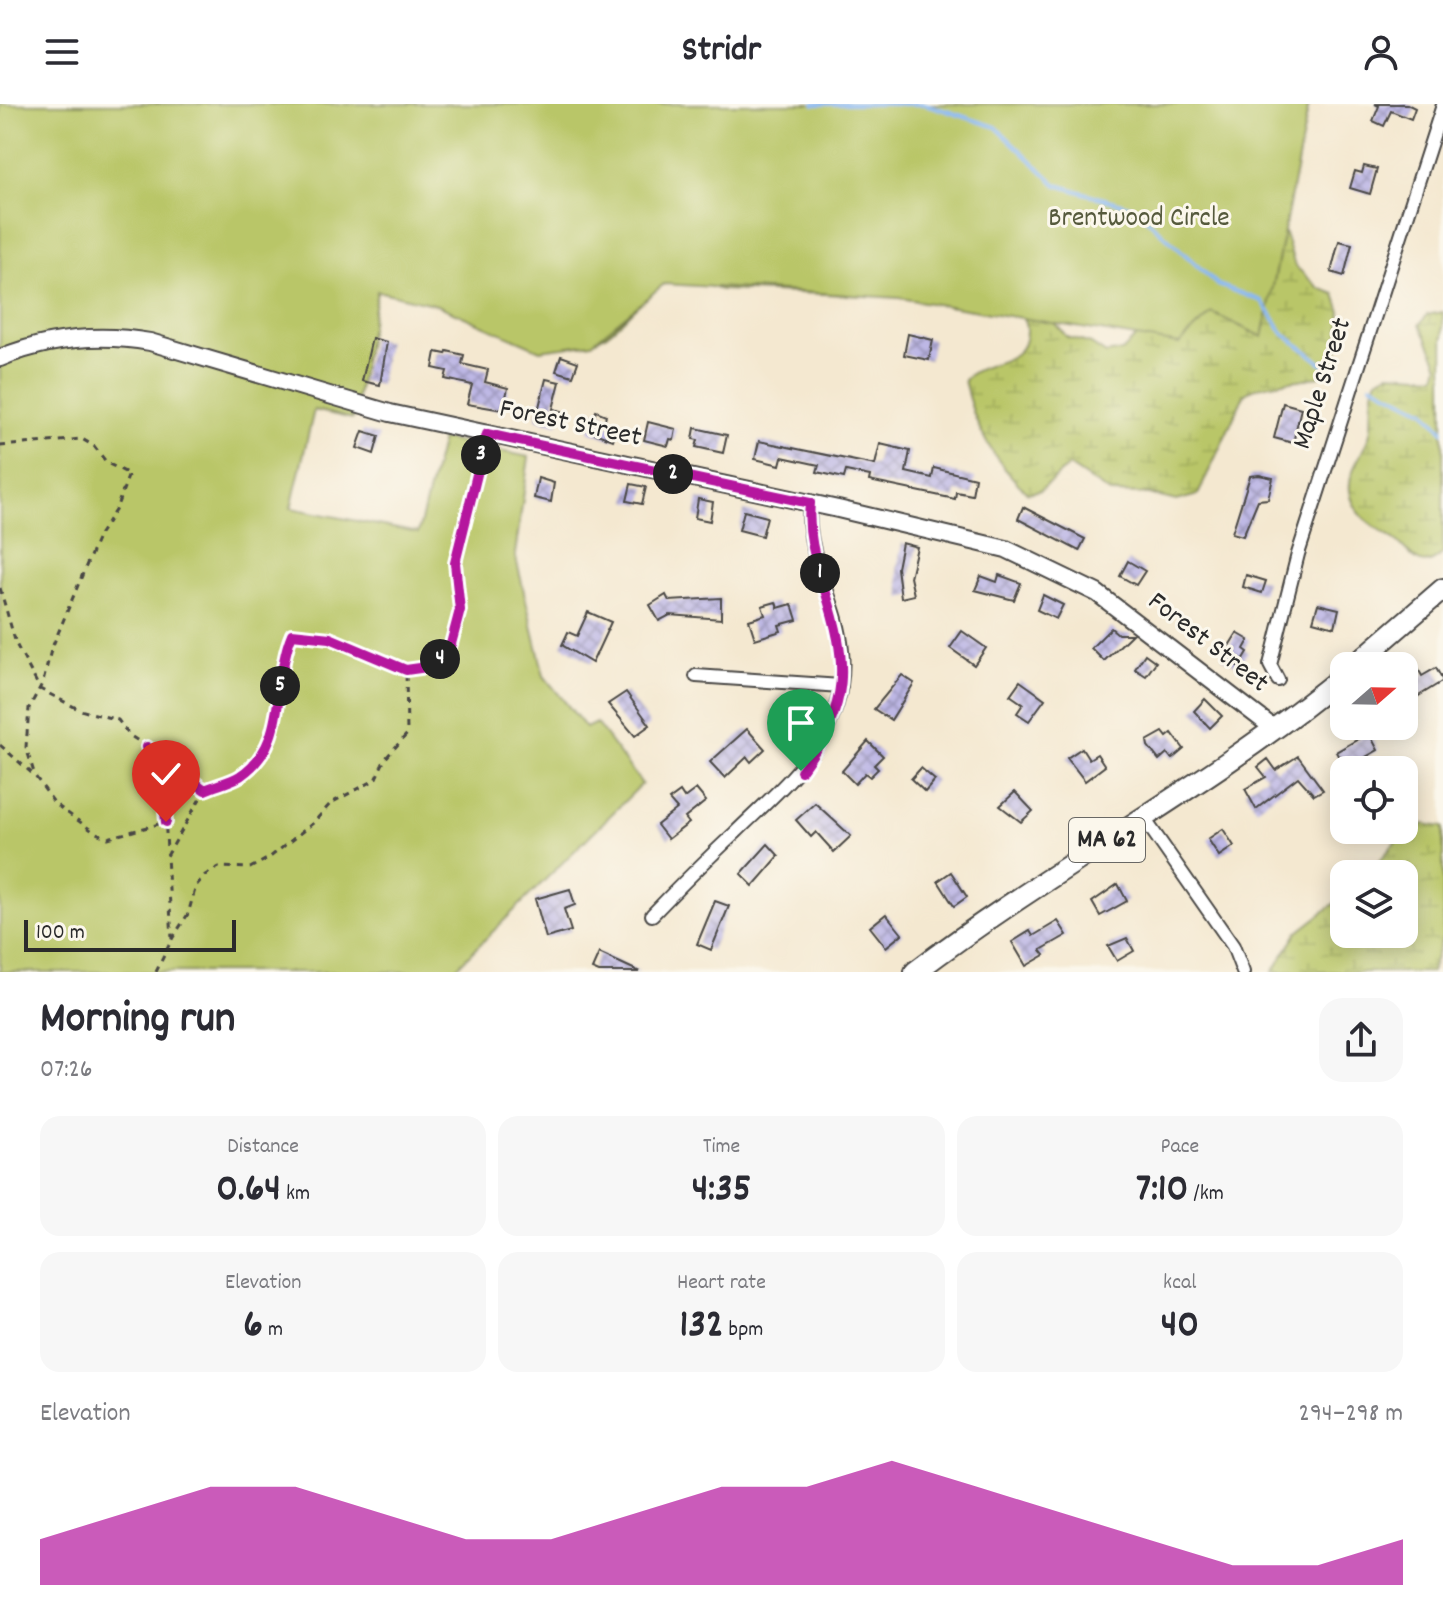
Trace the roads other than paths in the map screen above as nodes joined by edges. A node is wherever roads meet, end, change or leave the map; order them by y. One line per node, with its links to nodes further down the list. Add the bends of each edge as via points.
1 (1443, 105): 7 (street, Maple Street, via 1298,554 1270,665)
2 (0, 358): 3 (street, Forest Street, via 60,340 118,337 201,355 390,413)
3 (810, 503): 9 (street, via 810,540 842,650); 10 (street, Forest Street, via 1022,555 1097,593)
4 (1443, 589): 5 (main road)
5 (1370, 652)
6 (696, 676): 9 (street)
7 (1278, 680)
8 (1330, 685): 10 (main road, MA 62)
9 (841, 686): 12 (street, via 834,719 801,771)
10 (1272, 727): 11 (main road, MA 62)
11 (1143, 817): 13 (main road, MA 62, via 996,912); 14 (street, via 1233,946)
12 (652, 915)
13 (915, 972)
14 (1243, 972)

